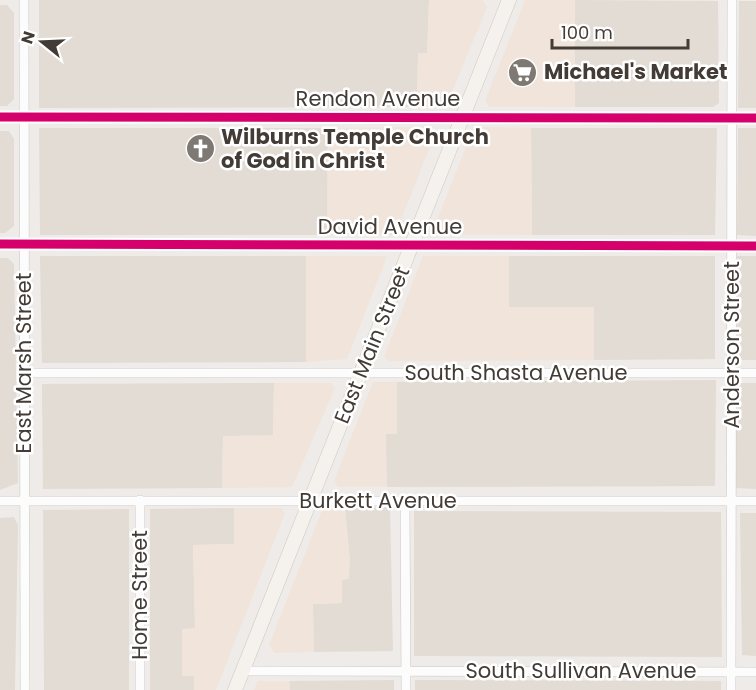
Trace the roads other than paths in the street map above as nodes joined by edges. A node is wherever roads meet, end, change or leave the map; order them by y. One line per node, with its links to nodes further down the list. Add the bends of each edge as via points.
1 (24, 0): 4 (street, East Marsh Street)
2 (509, 0): 6 (main road, East Main Street)
3 (732, 0): 7 (street, Anderson Street)
4 (24, 116): 5 (street, Rendon Avenue); 6 (street, Rendon Avenue); 10 (street, East Marsh Street)
5 (0, 117)
6 (462, 117): 7 (street, Rendon Avenue); 11 (main road, East Main Street)
7 (731, 118): 8 (street, Rendon Avenue); 12 (street, Anderson Street)
8 (756, 118)
9 (0, 244): 10 (street, David Avenue)
10 (24, 244): 11 (street, David Avenue); 14 (street, East Marsh Street)
11 (411, 245): 12 (street, David Avenue); 15 (main road, East Main Street)
12 (732, 246): 13 (street, David Avenue); 16 (street, Anderson Street)
13 (756, 246)
14 (24, 373): 15 (street, South Shasta Avenue); 18 (street, East Marsh Street)
15 (361, 373): 16 (street, South Shasta Avenue); 20 (main road, East Main Street)
16 (732, 373): 17 (street, South Shasta Avenue); 23 (street, Anderson Street)
17 (756, 373)
18 (25, 500): 19 (street, Burkett Avenue); 22 (street, Burkett Avenue); 29 (street, East Marsh Street)
19 (140, 500): 20 (street, Burkett Avenue); 30 (street, Home Street)
20 (311, 500): 21 (street, Burkett Avenue); 25 (main road, East Main Street)
21 (405, 500): 23 (street, Burkett Avenue); 26 (street)
22 (0, 501)
23 (731, 501): 24 (street, Burkett Avenue); 27 (street, Anderson Street)
24 (756, 501)
25 (243, 671): 26 (street, South Sullivan Avenue); 31 (main road, East Main Street)
26 (406, 671): 27 (street, South Sullivan Avenue); 32 (street)
27 (731, 671): 28 (street, South Sullivan Avenue); 33 (street, Anderson Street)
28 (756, 672)
29 (25, 690)
30 (140, 690)
31 (235, 690)
32 (406, 690)
33 (731, 690)

